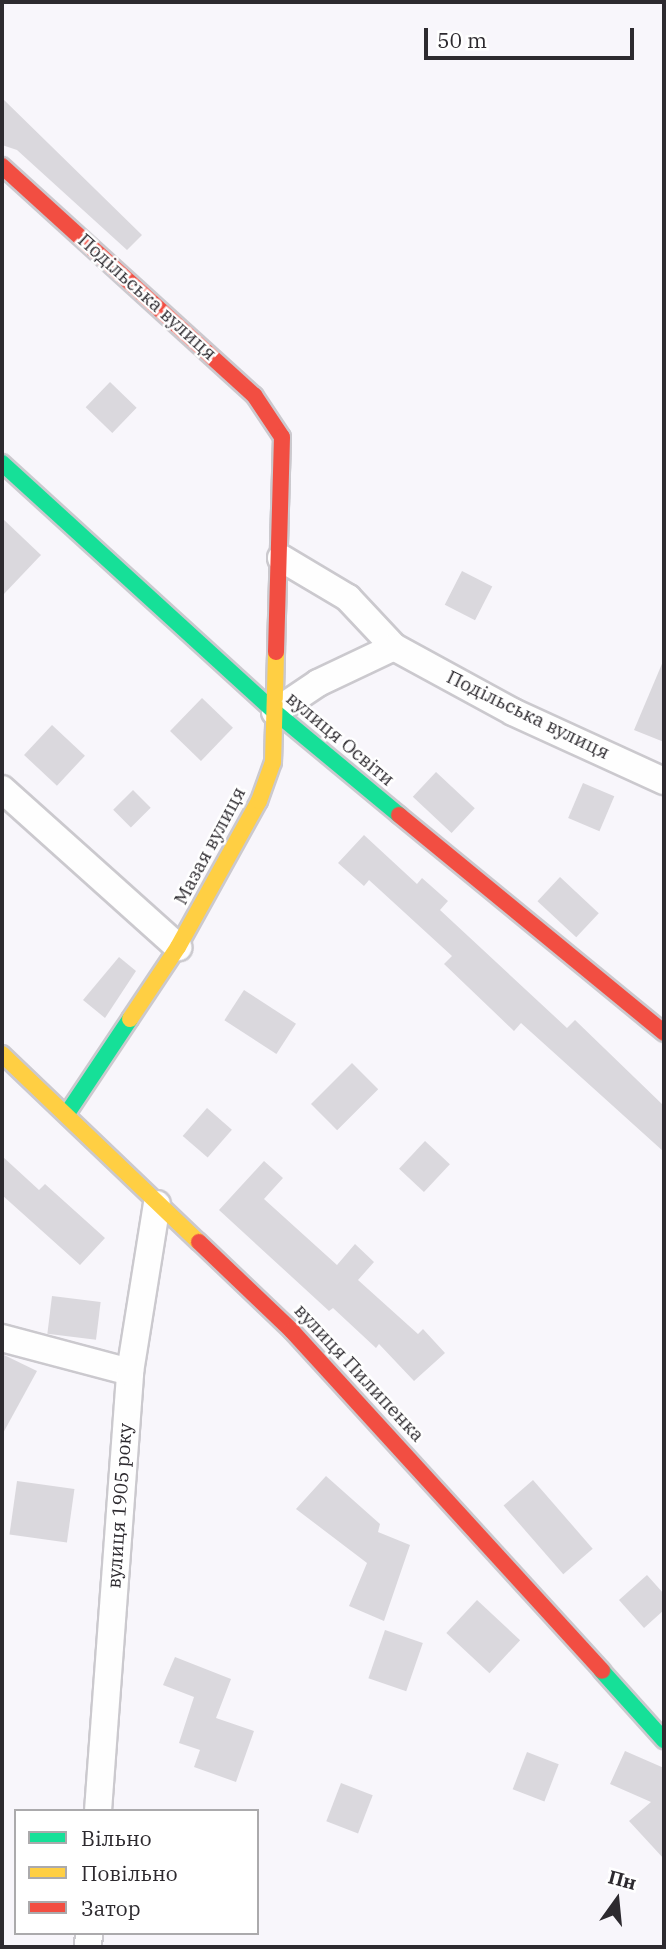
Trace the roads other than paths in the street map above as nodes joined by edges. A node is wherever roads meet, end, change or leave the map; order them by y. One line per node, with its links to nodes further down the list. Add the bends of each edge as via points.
1 (2, 166): 2 (street, Подільська вулиця, via 254,395)
2 (282, 437): 4 (street, Мазая вулиця)
3 (2, 463): 6 (street, вулиця Освіти)
4 (281, 558): 5 (street, Подільська вулиця, via 348,598); 6 (street, Мазая вулиця)
5 (394, 646): 6 (street, via 318,683); 7 (street, Подільська вулиця, via 513,712)
6 (275, 712): 9 (street, Мазая вулиця, via 273,762 259,801); 10 (street, вулиця Освіти)
7 (664, 781)
8 (2, 789): 9 (street)
9 (178, 947): 12 (street, Мазая вулиця)
10 (664, 1033)
11 (2, 1054): 12 (street, вулиця Пилипенка)
12 (68, 1112): 13 (street, вулиця Пилипенка)
13 (158, 1203): 15 (street, вулиця 1905 року); 16 (street, вулиця Пилипенка, via 363,1406)
14 (2, 1338): 15 (street, via 37,1352)
15 (130, 1372): 17 (street, вулиця 1905 року)
16 (664, 1740)
17 (98, 1809)

